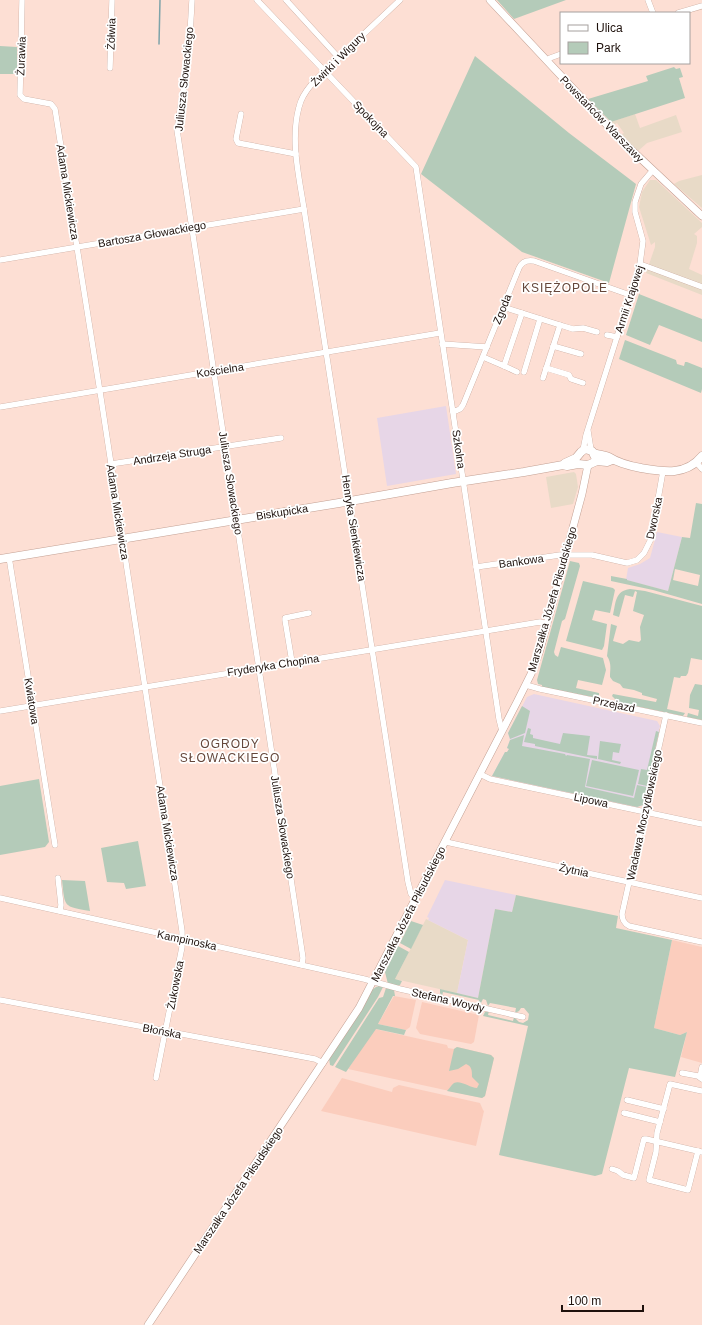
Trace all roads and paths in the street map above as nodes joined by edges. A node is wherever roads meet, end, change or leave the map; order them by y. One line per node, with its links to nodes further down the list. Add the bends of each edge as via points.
1 (22, 0): 17 (street, Żurawia, via 20,94 24,99)
2 (112, 0): 15 (street, Żółwia)
3 (192, 0): 24 (street, Juliusza Słowackiego, via 189,52 177,130)
4 (257, 0): 16 (street, Spokojna)
5 (286, 0): 13 (street)
6 (400, 0): 13 (street, Żwirki i Wigury)
7 (490, 0): 14 (street, Powstańców Warszawy)
8 (648, 0): 10 (street)
9 (702, 6): 11 (street)
10 (653, 12)
11 (681, 12)
12 (560, 54): 14 (street)
13 (339, 58): 16 (street, Żwirki i Wigury)
14 (547, 61): 21 (street, Powstańców Warszawy)
15 (110, 68)
16 (324, 71): 19 (street, Żwirki i Wigury, via 308,89 299,106 296,121); 20 (street, Spokojna)
17 (35, 101): 25 (street, Adama Mickiewicza, via 51,104 55,109)
18 (241, 114): 19 (street, via 236,139 238,143)
19 (296, 154): 22 (street, Henryka Sienkiewicza)
20 (416, 167): 35 (street, Szkolna)
21 (653, 170): 23 (street, Powstańców Warszawy); 27 (street, Armii Krajowej, via 641,184 635,202 643,241)
22 (304, 209): 24 (street, Bartosza Głowackiego); 41 (street, Henryka Sienkiewicza)
23 (702, 216)
24 (192, 227): 25 (street, Bartosza Głowackiego); 46 (street, Juliusza Słowackiego)
25 (76, 247): 26 (street, Bartosza Głowackiego); 51 (street, Adama Mickiewicza)
26 (0, 260)
27 (640, 264): 28 (street); 29 (street, Armii Krajowej)
28 (702, 287)
29 (630, 295): 30 (street, Zgoda, via 528,261 521,264); 37 (street, Armii Krajowej)
30 (503, 307): 31 (street); 40 (street, Zgoda)
31 (522, 313): 32 (street); 44 (street)
32 (540, 319): 33 (street); 48 (street)
33 (560, 325): 34 (street); 39 (street)
34 (597, 332)
35 (440, 333): 38 (street, Szkolna); 41 (street, Kościelna)
36 (607, 335): 37 (street)
37 (617, 337): 56 (street, Armii Krajowej, via 590,422)
38 (442, 344): 40 (street); 53 (street, Szkolna)
39 (553, 346): 42 (street); 45 (street)
40 (487, 347): 43 (street, Zgoda)
41 (326, 353): 46 (street, Kościelna); 66 (street, Henryka Sienkiewicza)
42 (581, 354)
43 (483, 357): 44 (street); 53 (street, Zgoda, via 463,405)
44 (504, 366): 47 (street)
45 (546, 368): 49 (street); 50 (street, via 570,375 571,379)
46 (214, 371): 51 (street, Kościelna); 55 (street, Juliusza Słowackiego)
47 (517, 372)
48 (524, 372)
49 (543, 378)
50 (583, 383)
51 (99, 391): 52 (street, Kościelna); 60 (street, Adama Mickiewicza)
52 (0, 407)
53 (453, 412): 65 (street, Szkolna)
54 (281, 438): 55 (street, Andrzeja Struga)
55 (225, 446): 60 (street, Andrzeja Struga); 67 (street, Juliusza Słowackiego)
56 (587, 452): 58 (main road, Biskupicka); 61 (main road, via 595,457); 61 (main road, via 579,460); 62 (main road, Biskupicka)
57 (702, 456): 59 (main road)
58 (612, 460): 61 (main road, Biskupicka, via 599,460); 64 (main road, Biskupicka)
59 (696, 462): 63 (street); 64 (main road, Biskupicka, via 684,469)
60 (111, 464): 68 (street, Adama Mickiewicza)
61 (588, 464): 62 (main road, Biskupicka); 69 (street, Marszałka Józefa Piłsudskiego)
62 (563, 465): 65 (main road, Biskupicka)
63 (702, 469)
64 (663, 472): 69 (street, Dworska, via 651,538 640,558 627,563 592,555)
65 (463, 481): 66 (main road, Biskupicka); 72 (street, Szkolna)
66 (350, 502): 67 (main road, Biskupicka); 76 (street, Henryka Sienkiewicza)
67 (237, 520): 68 (main road, Biskupicka); 78 (street, Juliusza Słowackiego)
68 (122, 538): 70 (main road, Biskupicka); 80 (street, Adama Mickiewicza)
69 (566, 555): 72 (street, Bankowa); 74 (street, Marszałka Józefa Piłsudskiego)
70 (10, 557): 71 (main road, Biskupicka); 81 (street, Kwiatowa)
71 (0, 559)
72 (476, 567): 75 (street, Szkolna)
73 (309, 613): 77 (street, via 285,618)
74 (547, 624): 75 (street, Fryderyka Chopina, via 540,622); 79 (street, Marszałka Józefa Piłsudskiego)
75 (486, 631): 76 (street, Fryderyka Chopina); 85 (street, Szkolna)
76 (372, 649): 77 (street, Fryderyka Chopina); 94 (street, Henryka Sienkiewicza, via 408,882 411,895)
77 (292, 662): 78 (street, Fryderyka Chopina)
78 (259, 668): 80 (street, Fryderyka Chopina); 99 (street, Juliusza Słowackiego)
79 (526, 685): 83 (street, Przejazd); 85 (street, Marszałka Józefa Piłsudskiego)
80 (145, 686): 81 (street, Fryderyka Chopina); 97 (street, Adama Mickiewicza)
81 (33, 705): 82 (street, Fryderyka Chopina); 90 (street, Kwiatowa)
82 (0, 711)
83 (666, 715): 84 (street, Przejazd); 87 (street, Wacława Moczydłowskiego)
84 (702, 723)
85 (502, 731): 86 (street, Marszałka Józefa Piłsudskiego)
86 (480, 774): 87 (street, Lipowa, via 490,779); 89 (street, Marszałka Józefa Piłsudskiego)
87 (645, 812): 88 (street, Lipowa); 92 (street, Wacława Moczydłowskiego)
88 (702, 824)
89 (446, 842): 92 (street, Żytnia); 94 (street, Marszałka Józefa Piłsudskiego)
90 (55, 845)
91 (58, 878): 96 (street)
92 (629, 882): 95 (street, Żytnia); 98 (street, Wacława Moczydłowskiego, via 622,914 629,926)
93 (0, 898): 96 (street, Kampinoska)
94 (416, 898): 100 (street, Marszałka Józefa Piłsudskiego)
95 (702, 898)
96 (60, 912): 97 (street, Kampinoska)
97 (183, 939): 99 (street, Kampinoska); 103 (street, Żukowska)
98 (702, 942)
99 (302, 965): 100 (street, Kampinoska)
100 (373, 981): 102 (street, Stefana Woydy); 104 (street, Marszałka Józefa Piłsudskiego)
101 (0, 1000): 103 (street, Błońska)
102 (523, 1017)
103 (166, 1032): 104 (street, Błońska, via 315,1059); 107 (street, Żukowska)
104 (323, 1063): 117 (street, Marszałka Józefa Piłsudskiego)
105 (702, 1067): 108 (street)
106 (682, 1073): 108 (street)
107 (156, 1078)
108 (701, 1078)
109 (702, 1091): 111 (street, via 670,1084)
110 (627, 1100): 111 (street)
111 (664, 1109): 113 (street)
112 (624, 1113): 113 (street)
113 (660, 1122): 114 (street)
114 (657, 1141): 115 (street); 115 (street, via 649,1180 688,1190); 116 (street, via 644,1140 634,1178)
115 (700, 1152)
116 (612, 1169)
117 (148, 1325)

